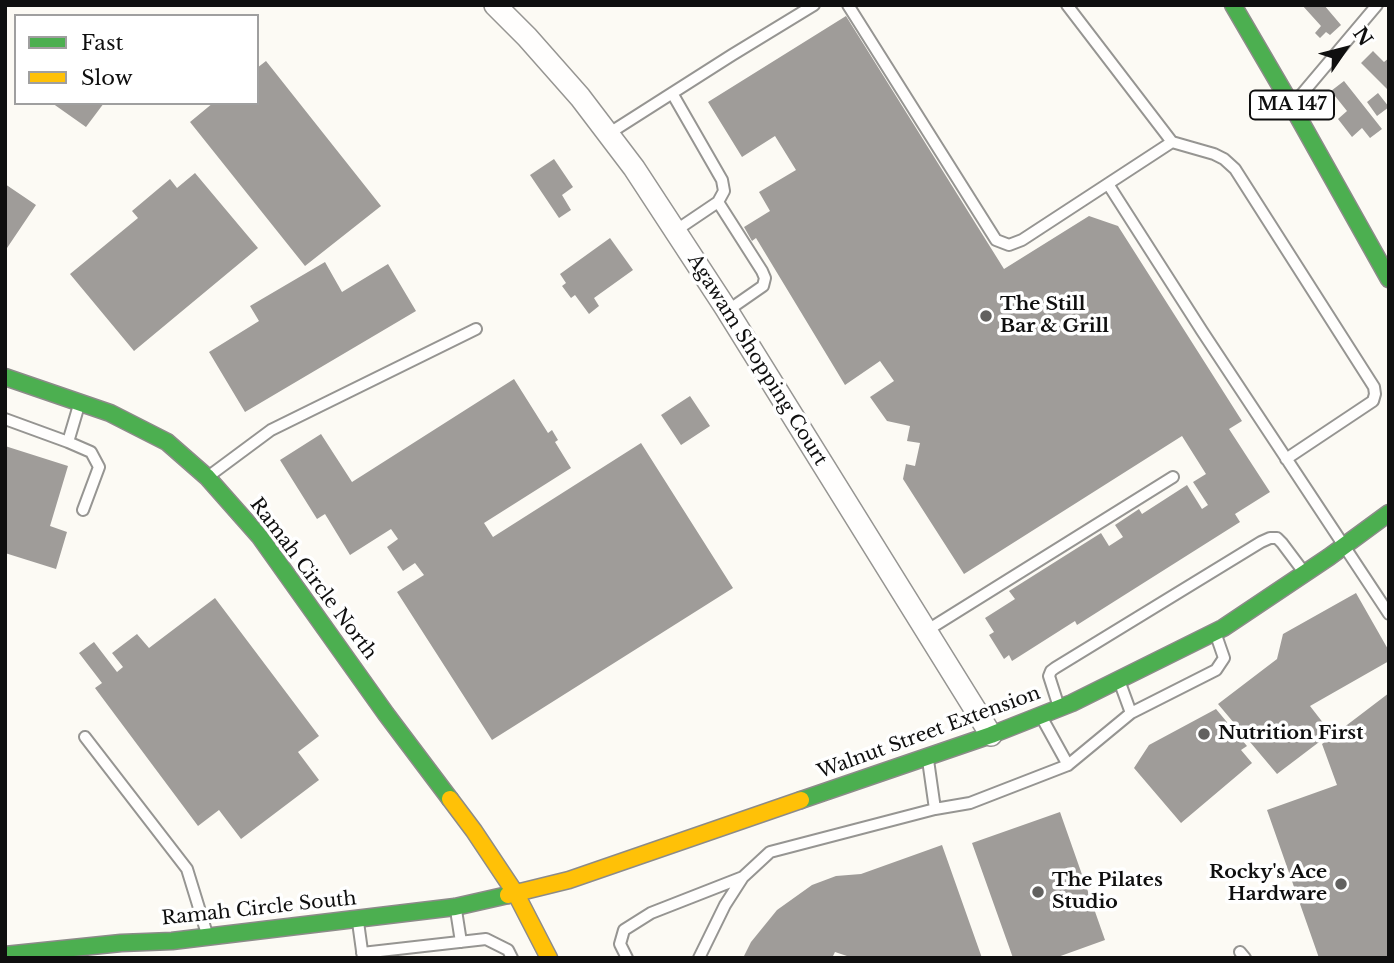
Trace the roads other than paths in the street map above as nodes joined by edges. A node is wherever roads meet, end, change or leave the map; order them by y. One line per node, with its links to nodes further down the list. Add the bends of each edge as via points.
1 (814, 5): 7 (lane)
2 (848, 5): 11 (lane, via 996,240 1015,243)
3 (1067, 5): 10 (lane)
4 (1233, 5): 8 (street, MA 147)
5 (1377, 5): 8 (lane)
6 (500, 7): 9 (street, Agawam Shopping Court)
7 (672, 93): 9 (lane); 12 (lane, via 722,180 724,191)
8 (1292, 106): 14 (street, MA 147)
9 (608, 134): 13 (street, Agawam Shopping Court)
10 (1172, 142): 11 (lane); 21 (lane, via 1214,154 1236,169 1374,387 1373,401)
11 (1108, 184): 21 (lane)
12 (718, 202): 13 (lane); 15 (lane, via 765,278 763,286)
13 (675, 231): 15 (street, Agawam Shopping Court)
14 (1389, 279)
15 (727, 311): 29 (street, Agawam Shopping Court)
16 (476, 329): 22 (lane, via 271,430)
17 (5, 377): 18 (street, Ramah Circle North)
18 (79, 404): 20 (lane); 22 (street, Ramah Circle North, via 110,413 167,442)
19 (5, 419): 20 (lane)
20 (68, 442): 24 (lane, via 92,452 99,467)
21 (1286, 459): 26 (lane)
22 (207, 477): 41 (street, Ramah Circle North, via 260,537)
23 (1173, 477): 29 (lane)
24 (83, 510)
25 (1389, 513): 26 (street, Walnut Street Extension)
26 (1344, 546): 27 (street, Walnut Street Extension); 28 (lane)
27 (1304, 574): 30 (street, Walnut Street Extension); 32 (lane, via 1277,538 1261,542 1051,671)
28 (1389, 614)
29 (926, 631): 35 (street, Agawam Shopping Court)
30 (1215, 632): 31 (street, Walnut Street Extension); 33 (lane, via 1224,658 1216,670)
31 (1118, 680): 32 (street, Walnut Street Extension); 33 (lane)
32 (1060, 708): 34 (street, Walnut Street Extension)
33 (1131, 713): 38 (lane)
34 (1041, 715): 35 (street, Walnut Street Extension); 38 (lane)
35 (991, 735): 37 (street, Walnut Street Extension)
36 (85, 737): 44 (lane, via 187,869)
37 (928, 757): 39 (lane); 41 (street, Walnut Street Extension)
38 (1068, 765): 39 (lane, via 970,803)
39 (935, 809): 40 (lane, via 770,852)
40 (743, 877): 52 (lane, via 651,913 624,930 620,944); 53 (lane)
41 (516, 894): 42 (street, Ramah Circle South); 51 (street)
42 (455, 907): 43 (street, Ramah Circle South); 45 (lane)
43 (358, 919): 44 (street, Ramah Circle South); 48 (lane)
44 (208, 937): 46 (street, Ramah Circle South)
45 (461, 942): 48 (lane); 50 (lane, via 486,939 508,950)
46 (121, 943): 47 (street, Ramah Circle South); 49 (lane)
47 (5, 956)
48 (363, 956)
49 (114, 958)
50 (512, 958)
51 (549, 958)
52 (626, 958)
53 (699, 958)

